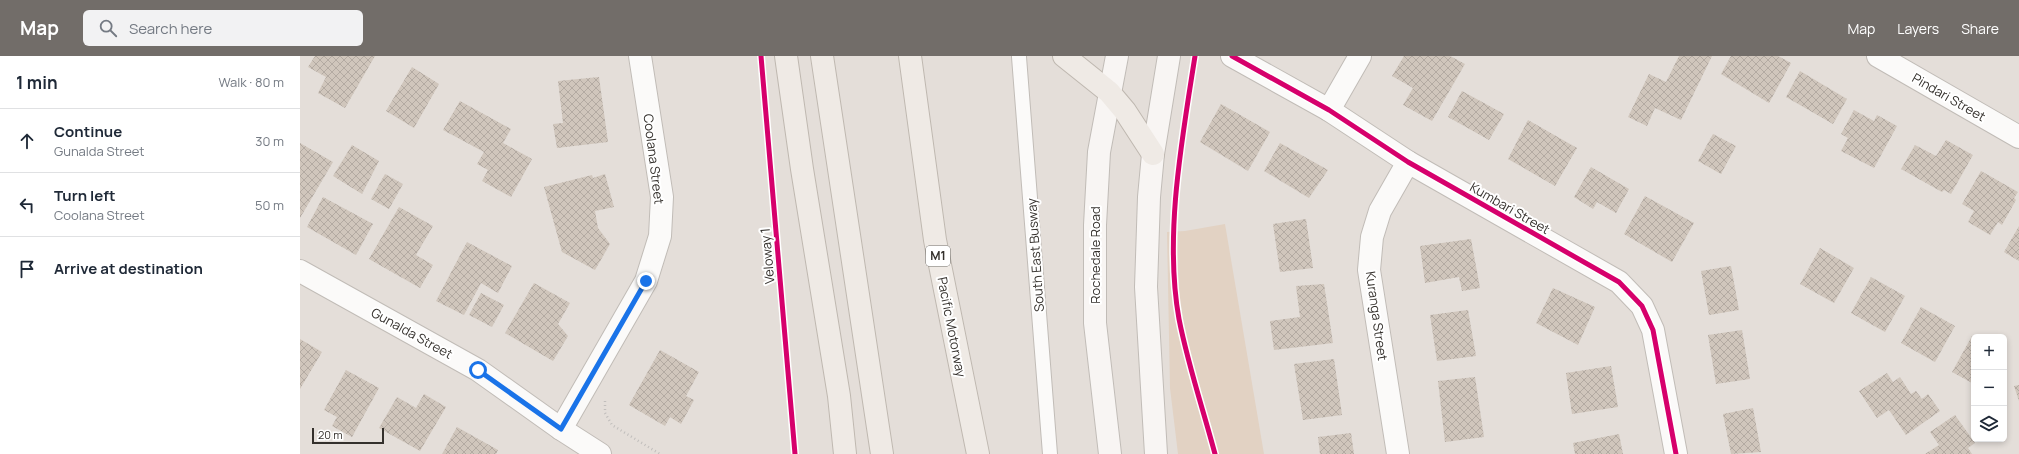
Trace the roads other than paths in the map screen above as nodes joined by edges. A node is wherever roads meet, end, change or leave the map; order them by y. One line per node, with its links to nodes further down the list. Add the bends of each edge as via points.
1 (640, 56): 18 (street, Coolana Street, via 662,197 660,236 646,281)
2 (786, 56): 20 (highway, via 839,396)
3 (822, 56): 21 (highway)
4 (910, 56): 22 (highway, Pacific Motorway / M1, via 935,240)
5 (1019, 56): 23 (lane, South East Busway)
6 (1064, 56): 12 (highway)
7 (1117, 56): 12 (main road, Rochedale Road)
8 (1169, 56): 15 (main road)
9 (1232, 56): 13 (street, Kumbari Street)
10 (1360, 56): 13 (street)
11 (1878, 56): 14 (street, Pindari Street)
12 (1109, 92): 15 (highway); 24 (main road, Rochedale Road, via 1099,152 1096,195 1095,323)
13 (1329, 110): 16 (street, Kumbari Street)
14 (2019, 137)
15 (1153, 154): 25 (main road, via 1146,287)
16 (1408, 162): 26 (street, Kuranga Street, via 1380,211 1372,237 1368,270); 27 (street, Kumbari Street, via 1619,282 1642,306 1653,330)
17 (300, 271): 18 (street, Gunalda Street, via 478,370)
18 (561, 429): 19 (street, Gunalda Street)
19 (600, 454)
20 (845, 454)
21 (882, 454)
22 (978, 454)
23 (1050, 454)
24 (1110, 454)
25 (1156, 454)
26 (1398, 454)
27 (1676, 454)

